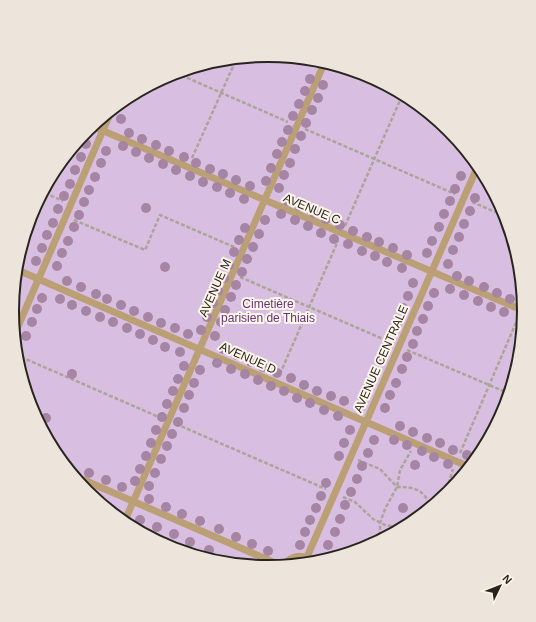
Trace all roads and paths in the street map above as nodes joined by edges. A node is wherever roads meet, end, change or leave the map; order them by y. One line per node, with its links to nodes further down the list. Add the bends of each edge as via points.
1 (233, 64): 4 (path)
2 (322, 68): 6 (lane, AVENUE M)
3 (184, 77): 4 (path)
4 (221, 93): 6 (path); 9 (path)
5 (107, 121): 8 (lane)
6 (297, 126): 12 (path); 13 (lane, AVENUE M)
7 (99, 129): 8 (lane, AVENUE C)
8 (103, 131): 9 (lane, AVENUE C); 14 (lane)
9 (188, 167): 13 (lane, AVENUE C)
10 (475, 173): 12 (lane, AVENUE CENTRALE)
11 (48, 194): 14 (path)
12 (463, 198): 15 (path); 19 (lane, AVENUE CENTRALE)
13 (265, 200): 17 (lane, AVENUE M); 19 (lane, AVENUE C)
14 (71, 204): 16 (lane)
15 (496, 212)
16 (66, 216): 17 (path, via 145,250 160,215); 21 (lane)
17 (243, 251): 20 (lane, AVENUE M)
18 (22, 272): 21 (lane, AVENUE D)
19 (431, 272): 22 (lane, AVENUE C); 25 (lane, AVENUE CENTRALE)
20 (233, 274): 25 (path); 26 (lane, AVENUE M)
21 (39, 279): 23 (lane); 26 (lane, AVENUE D)
22 (517, 308)
23 (20, 323)
24 (516, 326): 27 (path)
25 (399, 346): 27 (path); 29 (lane, AVENUE CENTRALE)
26 (200, 349): 29 (lane, AVENUE D); 38 (lane, AVENUE M)
27 (489, 385): 28 (path); 32 (path)
28 (504, 391)
29 (366, 422): 30 (lane, AVENUE D); 31 (lane, AVENUE CENTRALE)
30 (415, 443): 32 (lane, AVENUE D); 36 (path, via 400,470)
31 (350, 458): 36 (path, via 380,469); 37 (lane, AVENUE CENTRALE)
32 (456, 461): 33 (lane, AVENUE D); 35 (path)
33 (464, 465)
34 (86, 481): 38 (lane)
35 (450, 481)
36 (398, 487): 39 (path, via 417,489); 41 (path)
37 (335, 493): 41 (path, via 355,502); 45 (lane, AVENUE CENTRALE)
38 (134, 501): 40 (lane, AVENUE M); 47 (lane)
39 (428, 501)
40 (127, 516)
41 (380, 523): 42 (path); 43 (path)
42 (393, 526)
43 (379, 533)
44 (304, 557): 46 (lane, via 296,556)
45 (309, 557)
46 (290, 559)
47 (269, 560)

